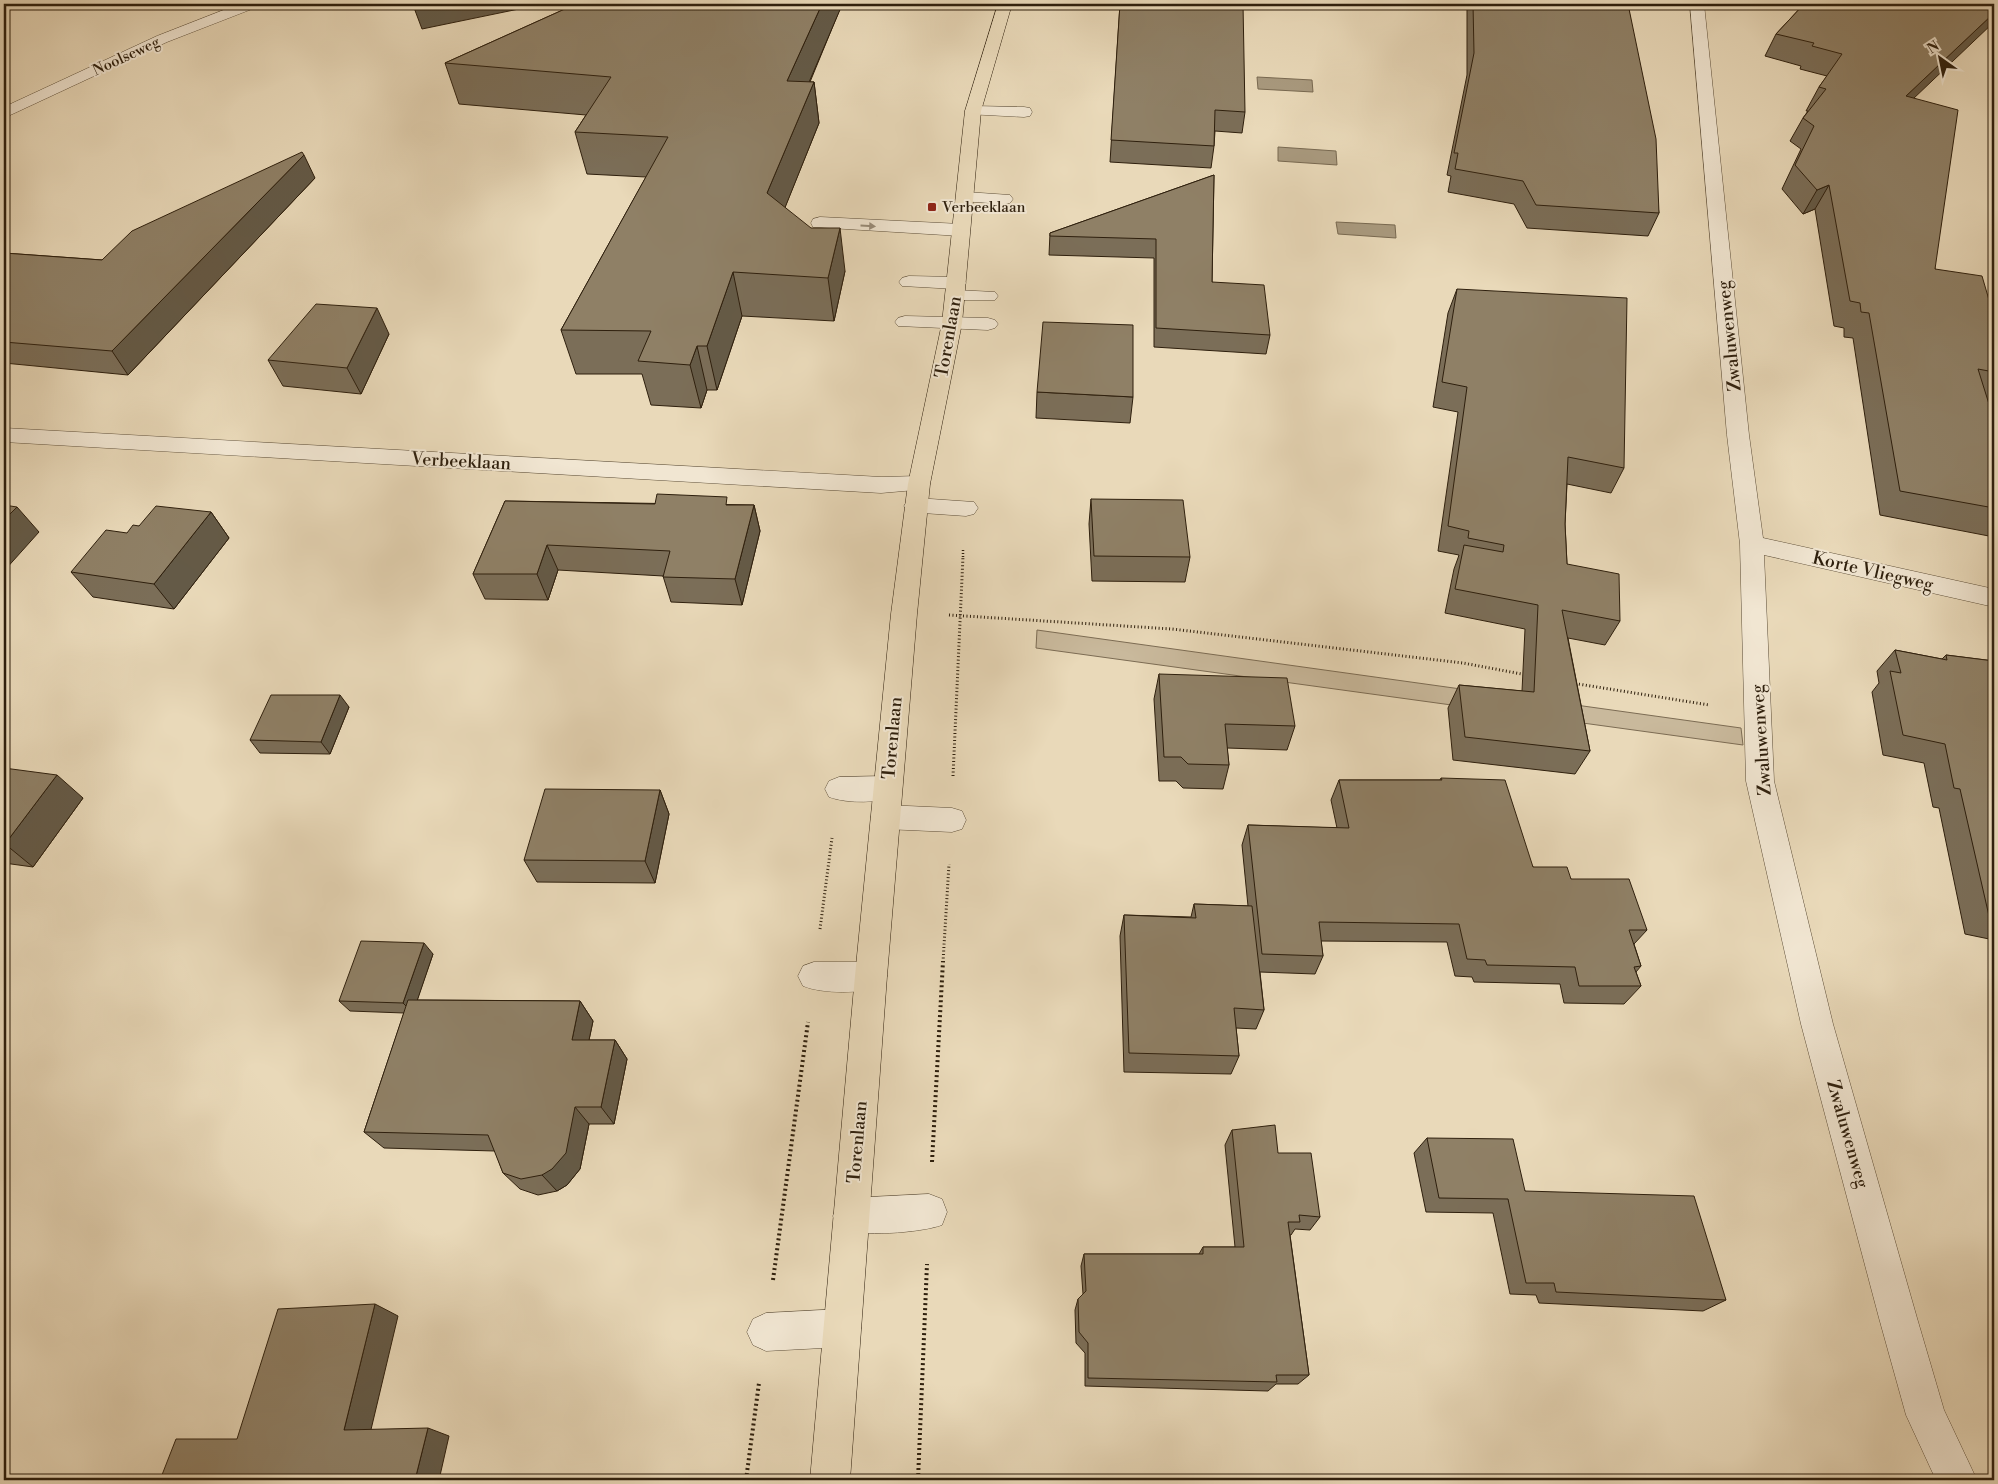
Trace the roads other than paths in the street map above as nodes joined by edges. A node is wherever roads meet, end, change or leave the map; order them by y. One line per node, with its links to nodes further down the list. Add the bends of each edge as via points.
1 (252, 4): 6 (street, Noolseweg, via 162,39)
2 (1005, 4): 4 (main road, Torenlaan)
3 (1697, 4): 20 (street, Zwaluwenweg, via 1736,415)
4 (973, 111): 5 (street); 7 (main road, Torenlaan)
5 (1024, 112)
6 (4, 113)
7 (966, 197): 8 (street); 10 (main road, Torenlaan)
8 (1004, 199)
9 (820, 223): 10 (street, one-way to 10)
10 (961, 230): 12 (main road, Torenlaan)
11 (909, 282): 12 (street)
12 (956, 290): 13 (street); 15 (main road, Torenlaan)
13 (988, 296)
14 (905, 322): 15 (street)
15 (952, 323): 16 (street); 18 (main road, Torenlaan)
16 (988, 324)
17 (4, 435): 18 (street, Verbeeklaan, via 871,484)
18 (918, 495): 19 (street, Verbeeklaan); 22 (main road, Torenlaan)
19 (966, 508)
20 (1752, 544): 21 (street, Korte Vliegweg); 33 (street, Zwaluwenweg, via 1760,781 1817,1024 1926,1415)
21 (1994, 598)
22 (888, 788): 23 (street); 24 (main road, Torenlaan)
23 (839, 789)
24 (885, 817): 25 (street); 27 (main road, Torenlaan)
25 (952, 820)
26 (814, 976): 27 (street)
27 (870, 976): 29 (main road, Torenlaan)
28 (929, 1212): 29 (street)
29 (851, 1216): 30 (main road, Torenlaan)
30 (842, 1328): 31 (street); 32 (main road, Torenlaan)
31 (766, 1332)
32 (830, 1480)
33 (1957, 1480)

